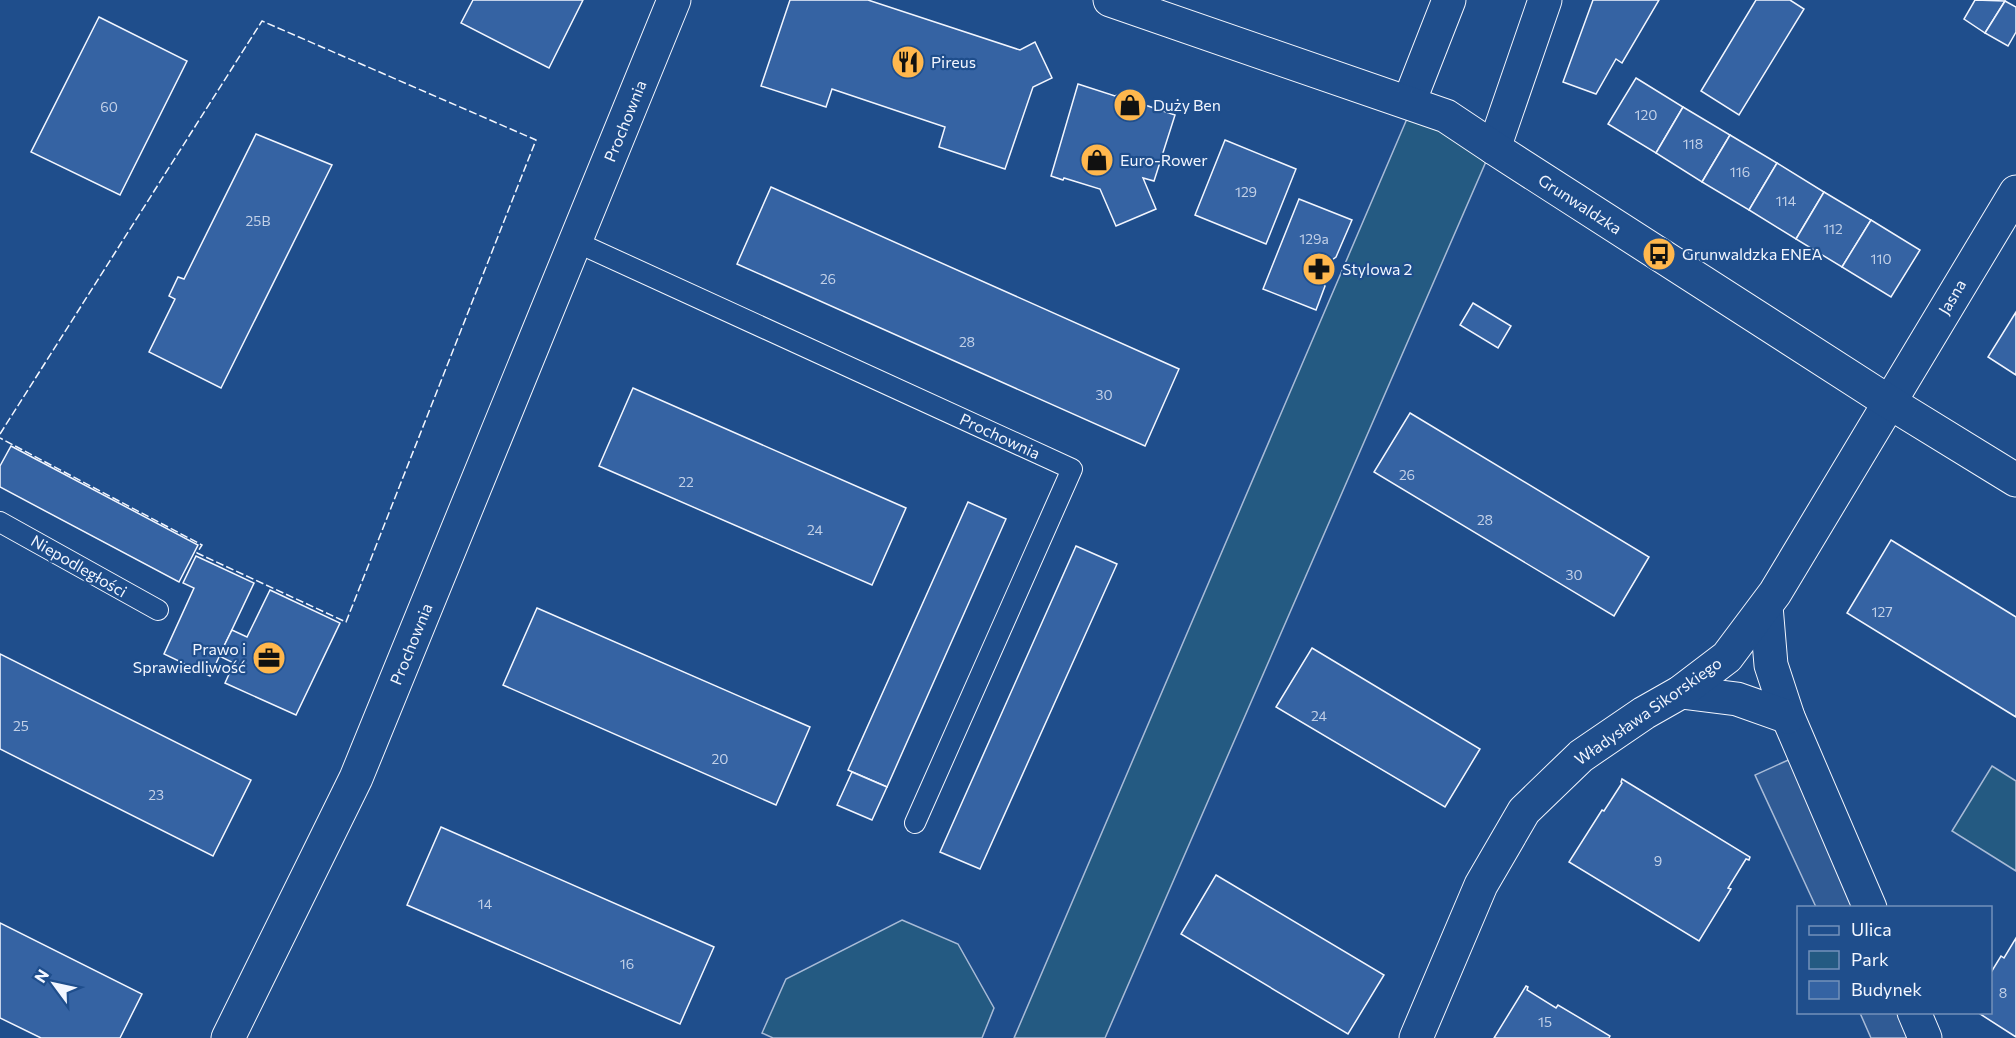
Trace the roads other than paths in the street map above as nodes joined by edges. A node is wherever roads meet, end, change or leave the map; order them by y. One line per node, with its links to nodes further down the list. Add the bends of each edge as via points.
1 (674, 0): 8 (street, Prochownia)
2 (1110, 0): 5 (street, Grunwaldzka)
3 (1449, 0): 5 (street)
4 (1545, 0): 6 (street)
5 (1409, 102): 6 (street, Grunwaldzka, via 1446,116)
6 (1494, 148): 9 (street, Grunwaldzka)
7 (2016, 192): 9 (street, Jasna)
8 (576, 242): 16 (lane, Prochownia, via 1072,469); 19 (street, Prochownia, via 357,778)
9 (1889, 402): 10 (street, Grunwaldzka); 12 (street, Jasna)
10 (2016, 480)
11 (0, 522): 13 (lane, Niepodległości)
12 (1766, 606): 14 (street, Władysława Sikorskiego, via 1727,657); 15 (street, via 1771,665)
13 (158, 610)
14 (1681, 692): 15 (street, via 1737,699); 20 (street, Władysława Sikorskiego, via 1581,756 1524,811 1481,885)
15 (1788, 717): 17 (street)
16 (915, 823)
17 (1869, 906)
18 (1915, 1014): 21 (street)
19 (228, 1038)
20 (1416, 1038)
21 (1925, 1038)

